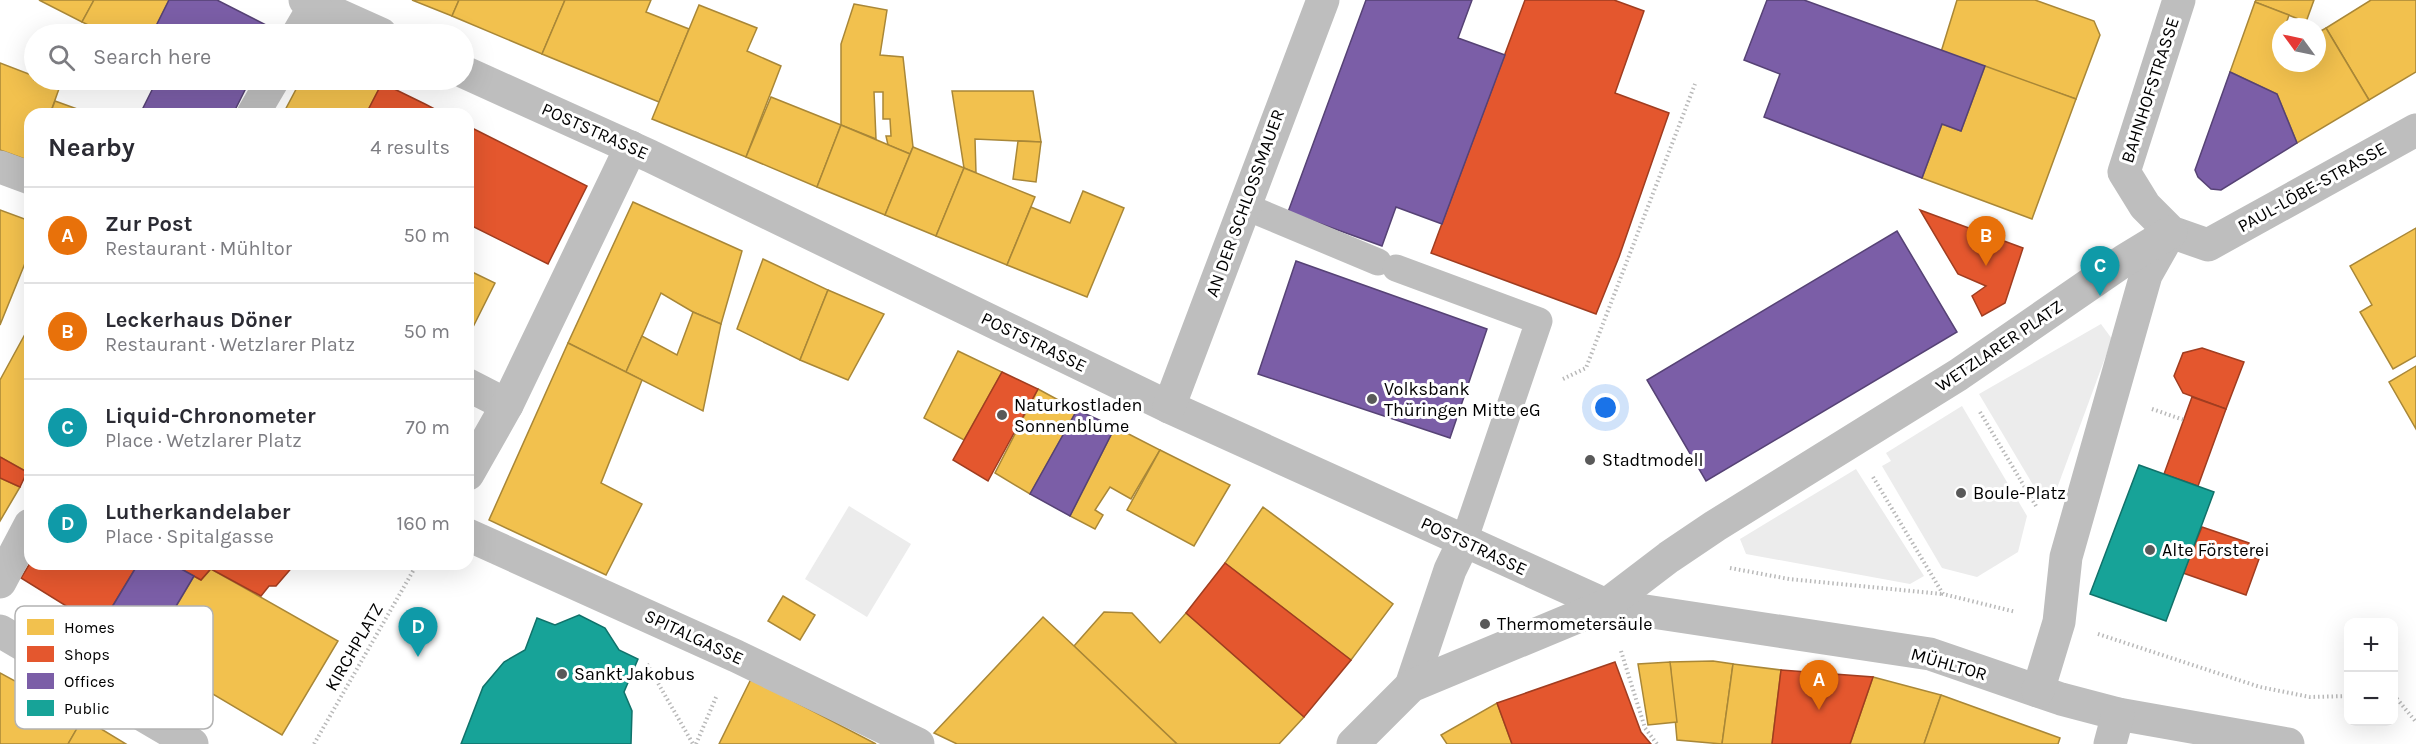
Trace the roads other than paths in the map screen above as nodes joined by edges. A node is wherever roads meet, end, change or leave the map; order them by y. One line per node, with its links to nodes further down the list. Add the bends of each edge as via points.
1 (1323, 0): 13 (street, AN DER SCHLOSSMAUER)
2 (2179, 0): 14 (street, BAHNHOFSTRASSE, via 2124,172 2145,206)
3 (310, 2): 4 (street); 5 (street)
4 (302, 24)
5 (359, 24)
6 (474, 77): 10 (street, POSTSTRASSE)
7 (267, 90): 8 (street)
8 (257, 108)
9 (2416, 130): 15 (street, PAUL-LÖBE-STRASSE)
10 (630, 147): 17 (street); 18 (street, POSTSTRASSE)
11 (0, 167): 12 (street)
12 (24, 176)
13 (1244, 206): 18 (street, AN DER SCHLOSSMAUER); 22 (lane, via 1387,265 1539,321)
14 (2171, 232): 15 (street, BAHNHOFSTRASSE); 24 (street, WETZLARER PLATZ, via 1958,375 1668,557); 28 (street, via 2146,275 2066,557 2059,622)
15 (2208, 245)
16 (474, 388): 17 (street)
17 (507, 405): 19 (street)
18 (1169, 407): 22 (street, POSTSTRASSE)
19 (474, 463)
20 (24, 536): 23 (street)
21 (474, 538): 32 (street, SPITALGASSE, via 623,603)
22 (1464, 541): 24 (street, POSTSTRASSE); 27 (street, via 1450,570)
23 (0, 582)
24 (1606, 605): 27 (street, WETZLARER PLATZ); 28 (street, MÜHLTOR, via 1930,654)
25 (0, 631): 26 (street)
26 (15, 640)
27 (1411, 686): 33 (street)
28 (2038, 691): 30 (street, MÜHLTOR)
29 (167, 729): 31 (street)
30 (2114, 729): 34 (street, MÜHLTOR)
31 (192, 744)
32 (918, 744)
33 (1353, 744)
34 (2288, 744)

